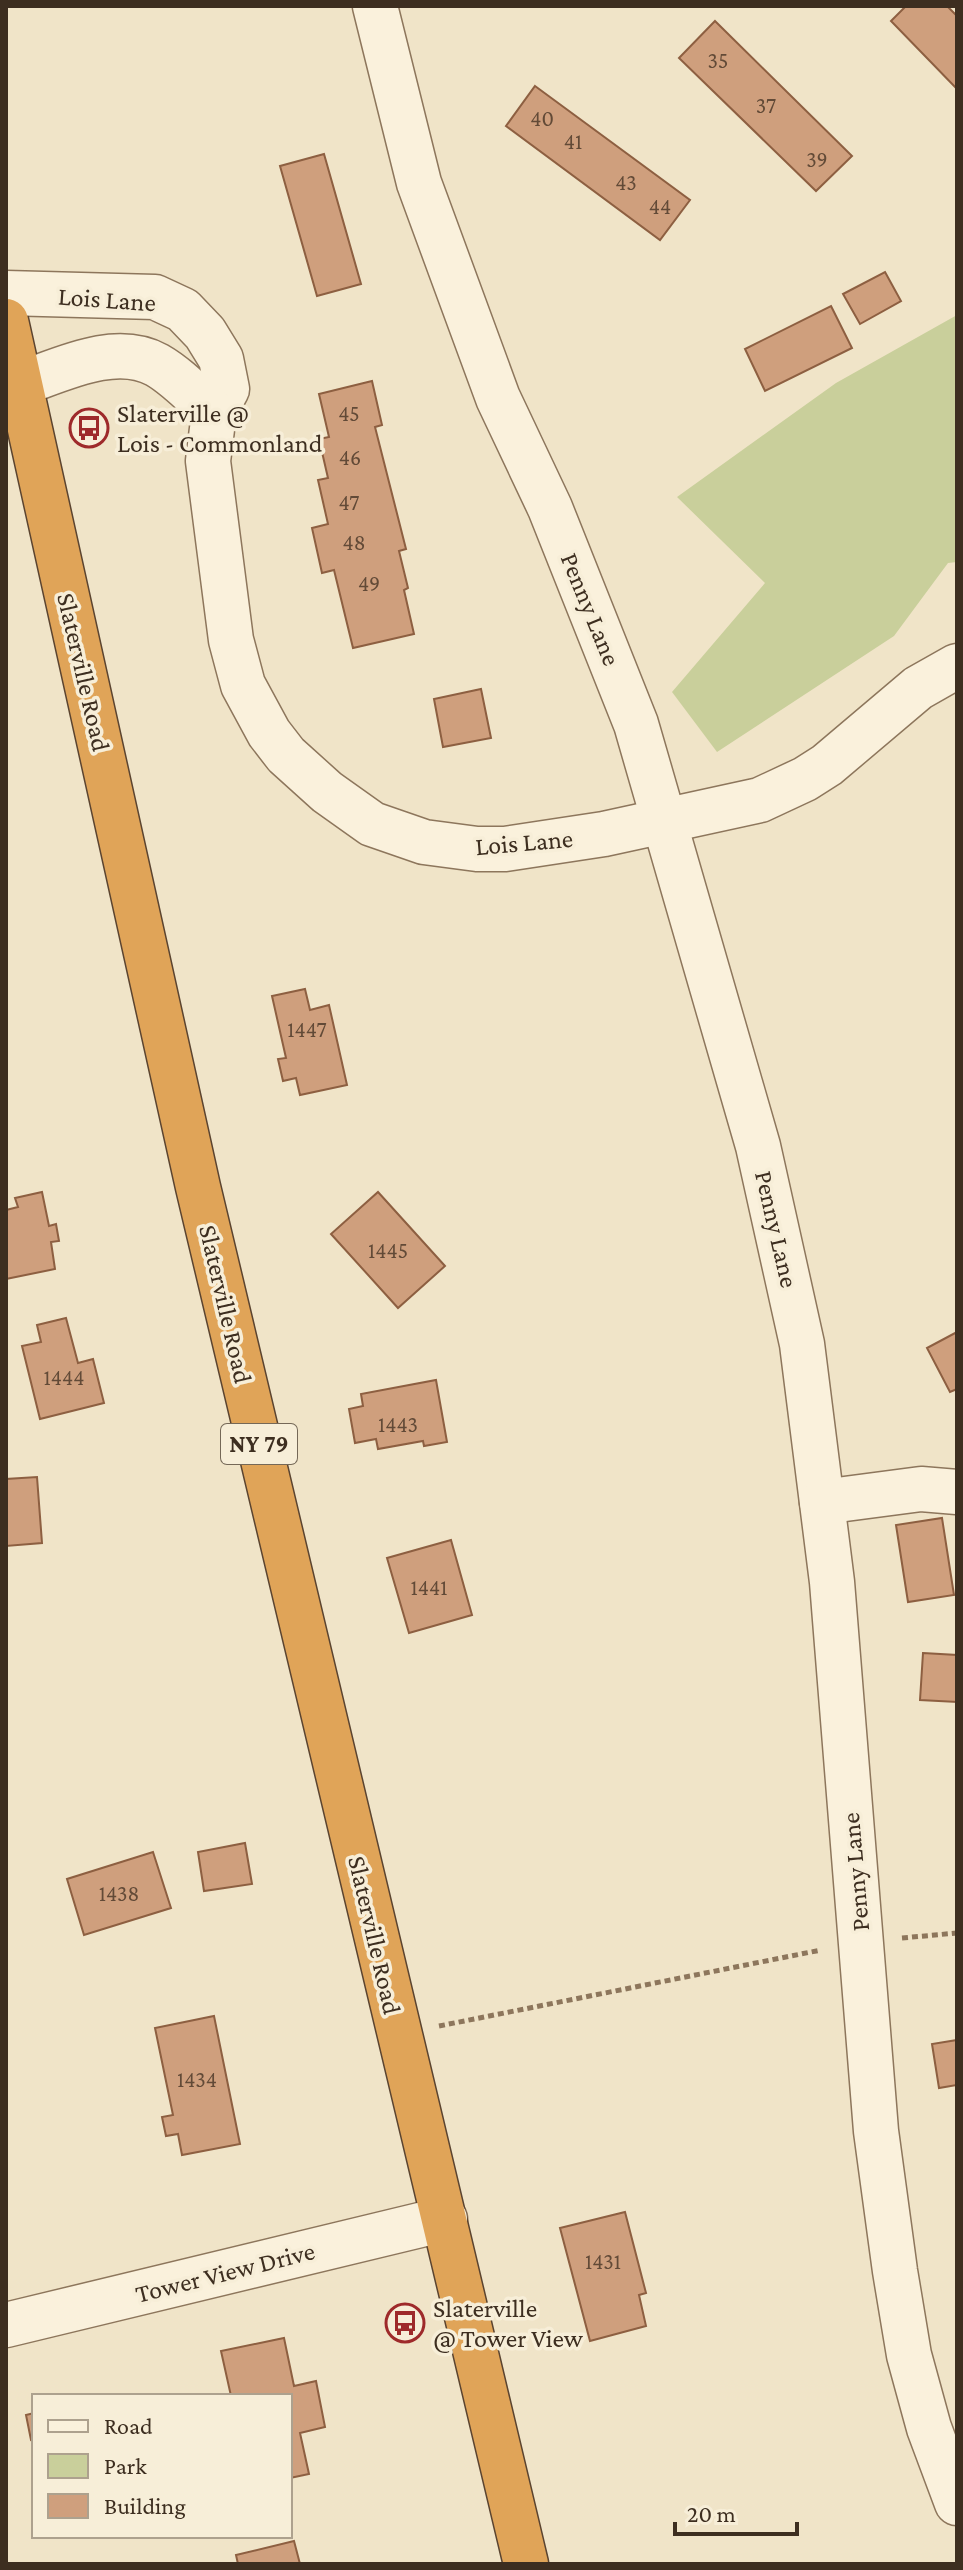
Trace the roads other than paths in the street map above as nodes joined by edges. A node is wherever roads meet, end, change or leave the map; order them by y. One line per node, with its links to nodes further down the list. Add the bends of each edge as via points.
1 (375, 6): 7 (street, Penny Lane, via 419,183 498,398 609,651)
2 (6, 293): 5 (street, Lois Lane, via 155,297 183,310 221,359 227,389)
3 (6, 321): 4 (highway, Slaterville Road / NY 79)
4 (20, 384): 5 (street, via 99,358 128,356 155,364); 10 (highway, Slaterville Road / NY 79, via 198,1187)
5 (214, 413): 7 (street, Lois Lane, via 208,461 231,640 243,685 286,755 372,824 424,842 505,849)
6 (957, 666): 7 (street, Lois Lane, via 918,688 805,779 760,800)
7 (663, 821): 9 (street, Penny Lane, via 758,1146 802,1344)
8 (957, 1492): 9 (street, via 921,1489)
9 (822, 1502): 12 (street, Penny Lane, via 876,2131 917,2384)
10 (445, 2219): 11 (street, Tower View Drive); 13 (highway, Slaterville Road / NY 79)
11 (6, 2325)
12 (957, 2503)
13 (526, 2564)

